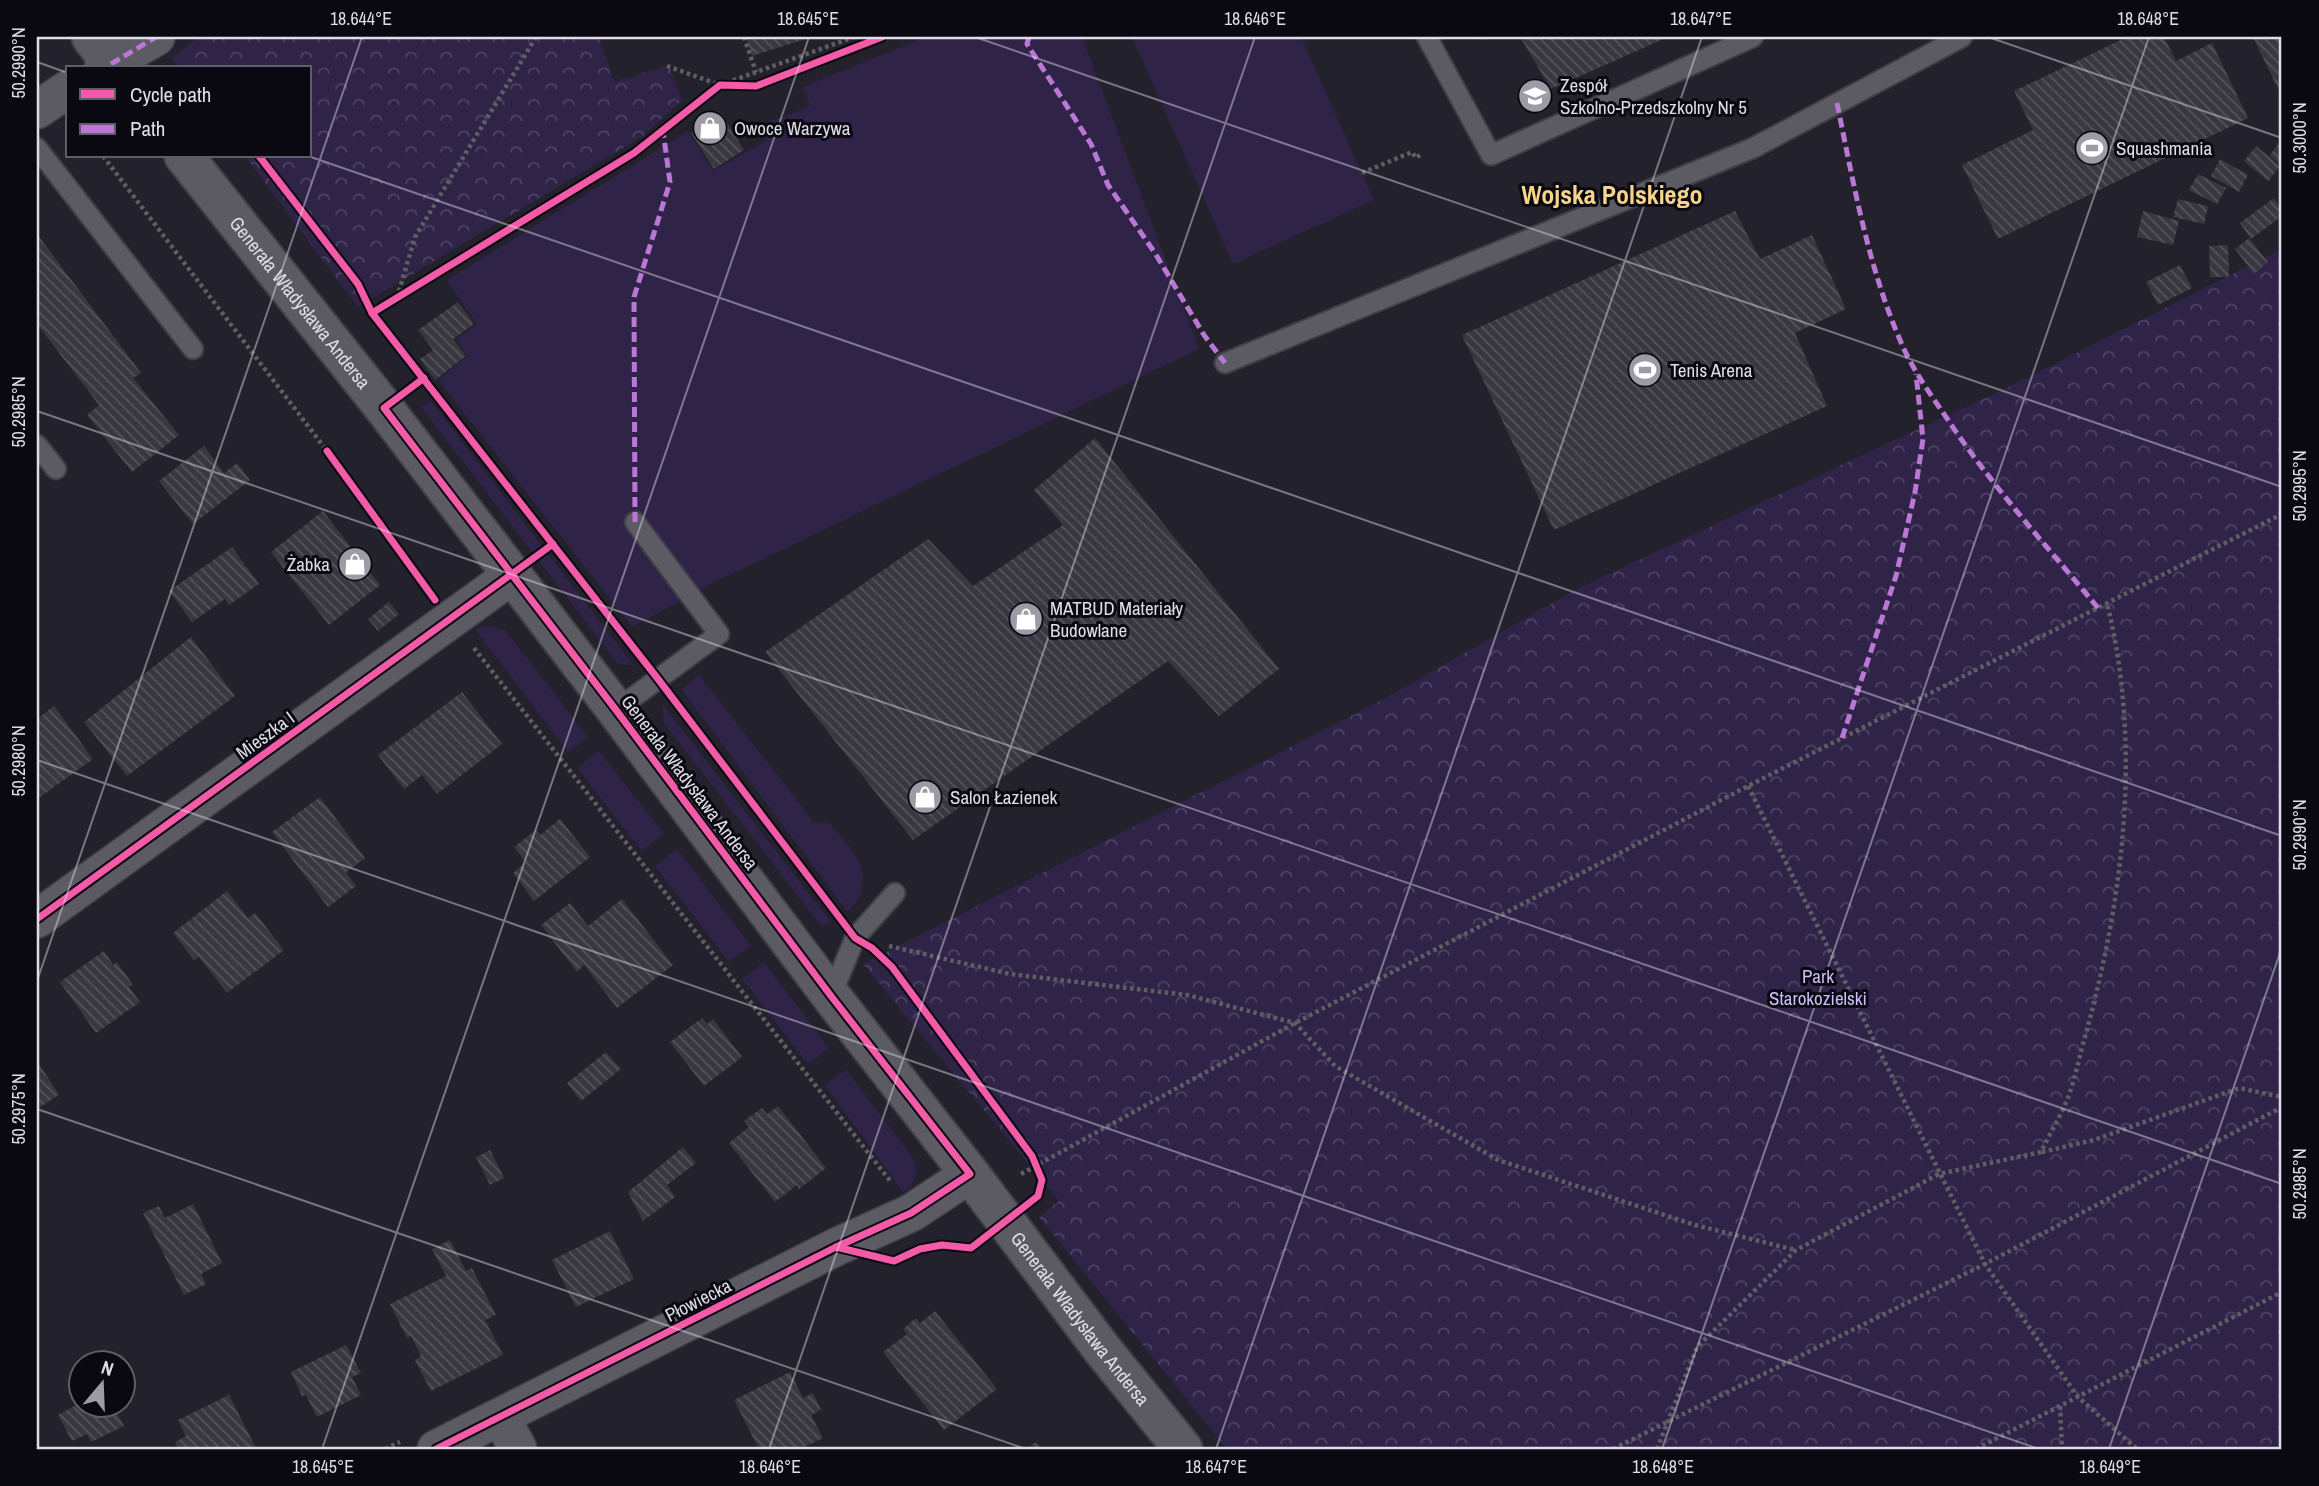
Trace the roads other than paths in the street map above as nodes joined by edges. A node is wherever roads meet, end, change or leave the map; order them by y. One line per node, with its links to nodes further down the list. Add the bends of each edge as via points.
1 (156, 37): 5 (street)
2 (1427, 37): 3 (lane, via 1491,155)
3 (1753, 37)
4 (1962, 37): 11 (lane, via 1753,148)
5 (105, 59)
6 (66, 90): 7 (street)
7 (37, 110)
8 (37, 148): 10 (lane)
9 (186, 158): 15 (street, Generała Władysława Andersa)
10 (193, 349)
11 (1225, 363)
12 (37, 445): 13 (lane)
13 (56, 469)
14 (635, 522): 16 (lane, via 719,634)
15 (511, 576): 16 (street, Generała Władysława Andersa); 18 (street, Mieszka I)
16 (616, 710): 19 (street, Generała Władysława Andersa)
17 (895, 894): 19 (lane, via 855,938)
18 (37, 919)
19 (831, 996): 20 (street, Generała Władysława Andersa)
20 (970, 1174): 21 (street, Płowiecka, via 911,1213); 24 (street, Generała Władysława Andersa)
21 (501, 1417): 22 (street, Płowiecka); 23 (street)
22 (436, 1449)
23 (518, 1449)
24 (1183, 1449)

